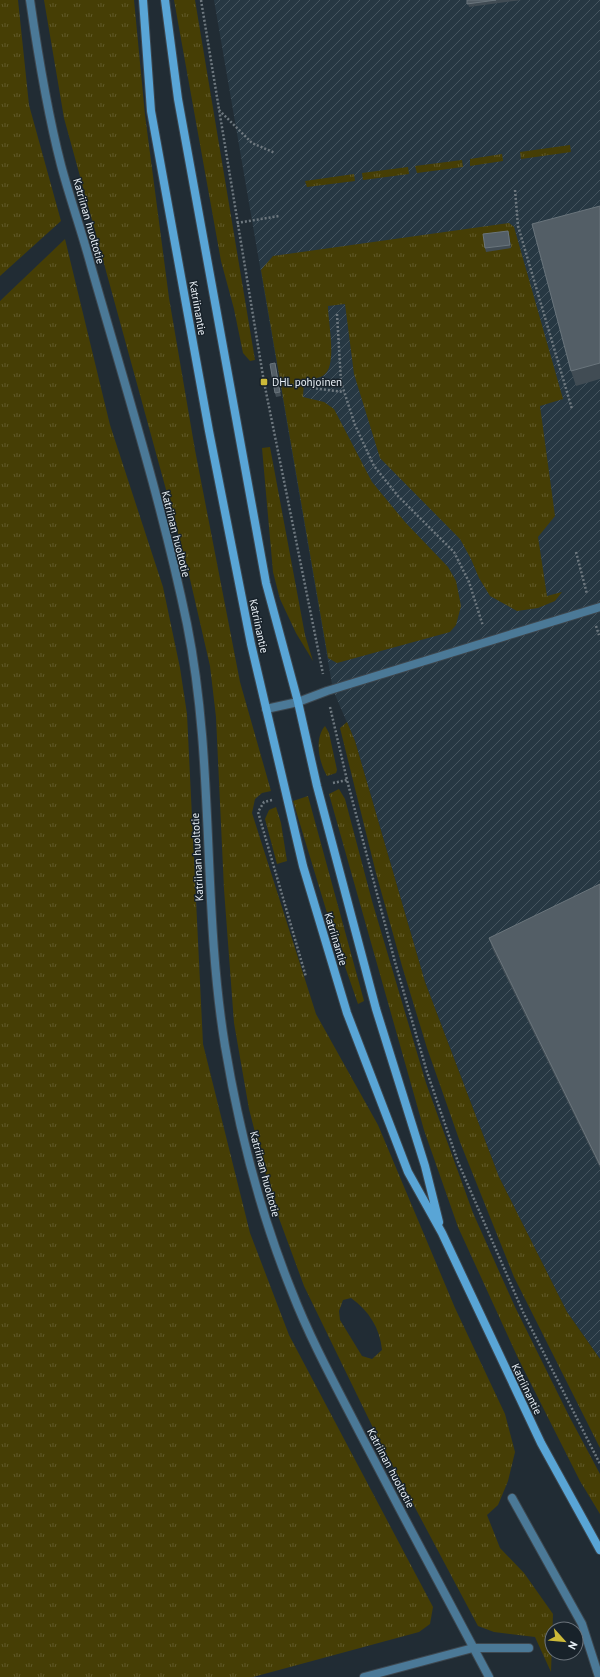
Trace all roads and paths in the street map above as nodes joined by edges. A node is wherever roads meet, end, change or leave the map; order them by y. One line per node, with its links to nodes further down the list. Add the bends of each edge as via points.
1 (30, 0): 23 (lane, Katriinan huoltotie, via 49,113 62,166 129,398 187,625 200,702 212,926 219,1000 231,1082 249,1163 269,1230 319,1352)
2 (143, 0): 18 (main road, Katriinantie, via 151,111 209,431)
3 (165, 0): 17 (main road, Katriinantie, via 178,99 266,583)
4 (201, 0): 5 (path)
5 (219, 109): 6 (path, via 252,142); 9 (path)
6 (275, 153)
7 (515, 190): 13 (path, via 518,226)
8 (279, 216): 9 (path)
9 (237, 223): 16 (path, via 264,382)
10 (338, 314): 12 (path, via 341,382)
11 (312, 388): 12 (path)
12 (344, 392): 15 (path, via 355,426 374,466 398,496 454,552 469,582)
13 (572, 409)
14 (600, 607): 15 (lane)
15 (489, 641): 16 (lane)
16 (327, 691): 17 (lane); 20 (path, via 347,780 395,962 427,1072 458,1162 523,1312)
17 (298, 702): 18 (lane); 19 (main road, Katriinantie, via 317,786 376,1009 425,1166)
18 (266, 709): 19 (main road, Katriinantie, via 303,866 347,1013 408,1172)
19 (442, 1233): 22 (main road, Katriinantie, via 540,1443)
20 (600, 1464)
21 (512, 1498): 27 (lane, via 582,1624)
22 (600, 1550)
23 (473, 1648): 24 (lane); 25 (lane); 26 (lane, Katriinan huoltotie)
24 (529, 1648)
25 (364, 1677)
26 (489, 1677)
27 (598, 1677)

